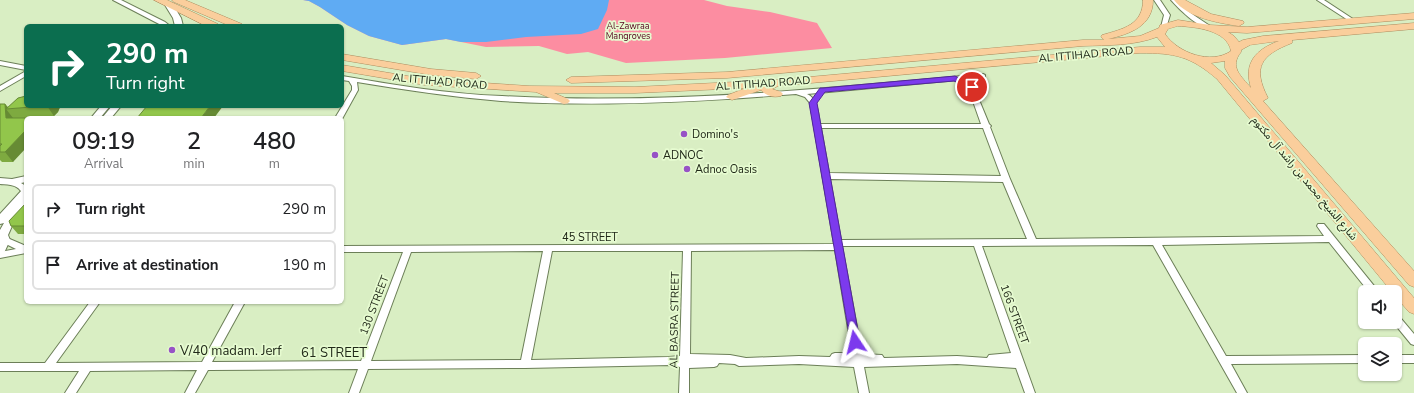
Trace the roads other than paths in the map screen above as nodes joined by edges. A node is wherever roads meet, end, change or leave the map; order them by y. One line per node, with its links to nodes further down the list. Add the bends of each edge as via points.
1 (116, 0): 11 (street)
2 (159, 0): 8 (highway)
3 (1148, 0): 20 (highway, via 1147,14 1135,26)
4 (1157, 0): 18 (street, via 1167,15)
5 (1174, 0): 17 (street, via 1187,13)
6 (1180, 0): 15 (highway, via 1200,12 1225,21)
7 (1320, 0): 10 (street)
8 (173, 2): 12 (street); 13 (highway); 14 (highway)
9 (1414, 16): 10 (highway)
10 (1353, 21): 15 (highway)
11 (165, 24)
12 (178, 24)
13 (211, 24)
14 (233, 24)
15 (1299, 26): 17 (highway, via 1238,30)
16 (1414, 26): 19 (highway)
17 (1209, 27): 18 (highway, AL ITTIHAD ROAD, via 1178,23); 21 (highway, via 1234,42)
18 (1163, 28): 20 (highway, AL ITTIHAD ROAD, via 1143,39); 23 (highway, شارع الشيخ محمد بن راشد آل مكتوم, via 1160,34 1162,39)
19 (1314, 34): 21 (highway, via 1257,40 1243,44); 51 (highway, via 1310,38 1270,48 1258,57 1255,64 1254,83)
20 (1083, 43): 24 (highway, AL ITTIHAD ROAD, via 727,75 593,80 473,76 431,72)
21 (1235, 52): 23 (highway, AL ITTIHAD ROAD, via 1227,58 1215,60); 51 (highway, شارع الشيخ محمد بن راشد آل مكتوم, via 1230,62 1231,70)
22 (1087, 54): 23 (highway, AL ITTIHAD ROAD, via 1152,49); 35 (highway, AL ITTIHAD ROAD); 47 (highway, via 1149,55 1185,63 1206,73)
23 (1187, 55): 47 (highway, شارع الشيخ محمد بن راشد آل مكتوم, via 1214,70)
24 (344, 57)
25 (0, 63): 26 (street)
26 (24, 68)
27 (344, 68): 37 (highway, AL ITTIHAD ROAD, via 424,82)
28 (24, 74): 36 (street)
29 (983, 76): 30 (street)
30 (972, 77): 32 (street); 39 (street)
31 (344, 78): 33 (street)
32 (955, 78): 38 (street); 39 (street, via 967,84)
33 (352, 80): 34 (street); 41 (street, via 355,86)
34 (374, 84): 41 (street); 43 (street, via 466,95)
35 (774, 87): 37 (highway, AL ITTIHAD ROAD); 40 (street); 42 (highway)
36 (0, 89)
37 (529, 89): 43 (highway)
38 (823, 90): 40 (street); 44 (street)
39 (972, 90): 53 (street)
40 (796, 92): 44 (street, via 807,96)
41 (353, 93): 50 (street)
42 (732, 97): 43 (street, via 697,100)
43 (564, 101)
44 (813, 103): 52 (street)
45 (104, 108): 48 (street)
46 (115, 108): 49 (street)
47 (1250, 112): 82 (highway, شارع الشيخ محمد بن راشد آل مكتوم)
48 (97, 116)
49 (108, 116)
50 (340, 116)
51 (1279, 125): 78 (highway, شارع الشيخ محمد بن راشد آل مكتوم)
52 (817, 126): 53 (street); 54 (street)
53 (987, 126): 56 (street)
54 (826, 176): 56 (street); 69 (street)
55 (24, 179): 58 (street)
56 (1006, 179): 68 (street)
57 (0, 181): 58 (street)
58 (12, 182): 59 (street)
59 (24, 189)
60 (24, 194): 62 (street)
61 (24, 205): 64 (street, via 8,224)
62 (0, 220)
63 (1321, 226): 65 (street)
64 (3, 236): 72 (street, via 14,246); 75 (street)
65 (1332, 239): 66 (street, 45 STREET); 79 (street)
66 (1156, 242): 68 (street, 45 STREET); 90 (street)
67 (977, 243): 68 (street, 45 STREET); 69 (street, 45 STREET); 89 (street, 166 STREET)
68 (1034, 243)
69 (838, 245): 70 (street, 45 STREET); 88 (street)
70 (687, 247): 71 (street, 45 STREET); 91 (street, AL BASRA STREET)
71 (548, 248): 74 (street, 45 STREET); 92 (street)
72 (24, 249)
73 (344, 249): 74 (street, 45 STREET)
74 (408, 249): 93 (street, 130 STREET)
75 (0, 250)
76 (24, 250): 77 (street)
77 (0, 255)
78 (1414, 281)
79 (1368, 285)
80 (94, 304): 94 (street)
81 (239, 304): 96 (street)
82 (1414, 308)
83 (1402, 327): 84 (street)
84 (1414, 342)
85 (1402, 358): 86 (street)
86 (1414, 358)
87 (1358, 359): 90 (street)
88 (858, 360): 89 (street, 61 STREET); 91 (street, 61 STREET); 102 (street)
89 (1019, 360): 103 (street, 166 STREET)
90 (1223, 360): 104 (street)
91 (685, 361): 92 (street, 61 STREET); 101 (street, AL BASRA STREET)
92 (525, 364): 93 (street, 61 STREET)
93 (364, 365): 96 (street, 61 STREET); 100 (street, 130 STREET)
94 (47, 366): 95 (street, 61 STREET); 97 (street, 61 STREET)
95 (88, 366): 96 (street, 61 STREET); 98 (street)
96 (205, 366): 99 (street)
97 (0, 367)
98 (70, 393)
99 (190, 393)
100 (354, 393)
101 (684, 393)
102 (864, 393)
103 (1030, 393)
104 (1242, 393)

